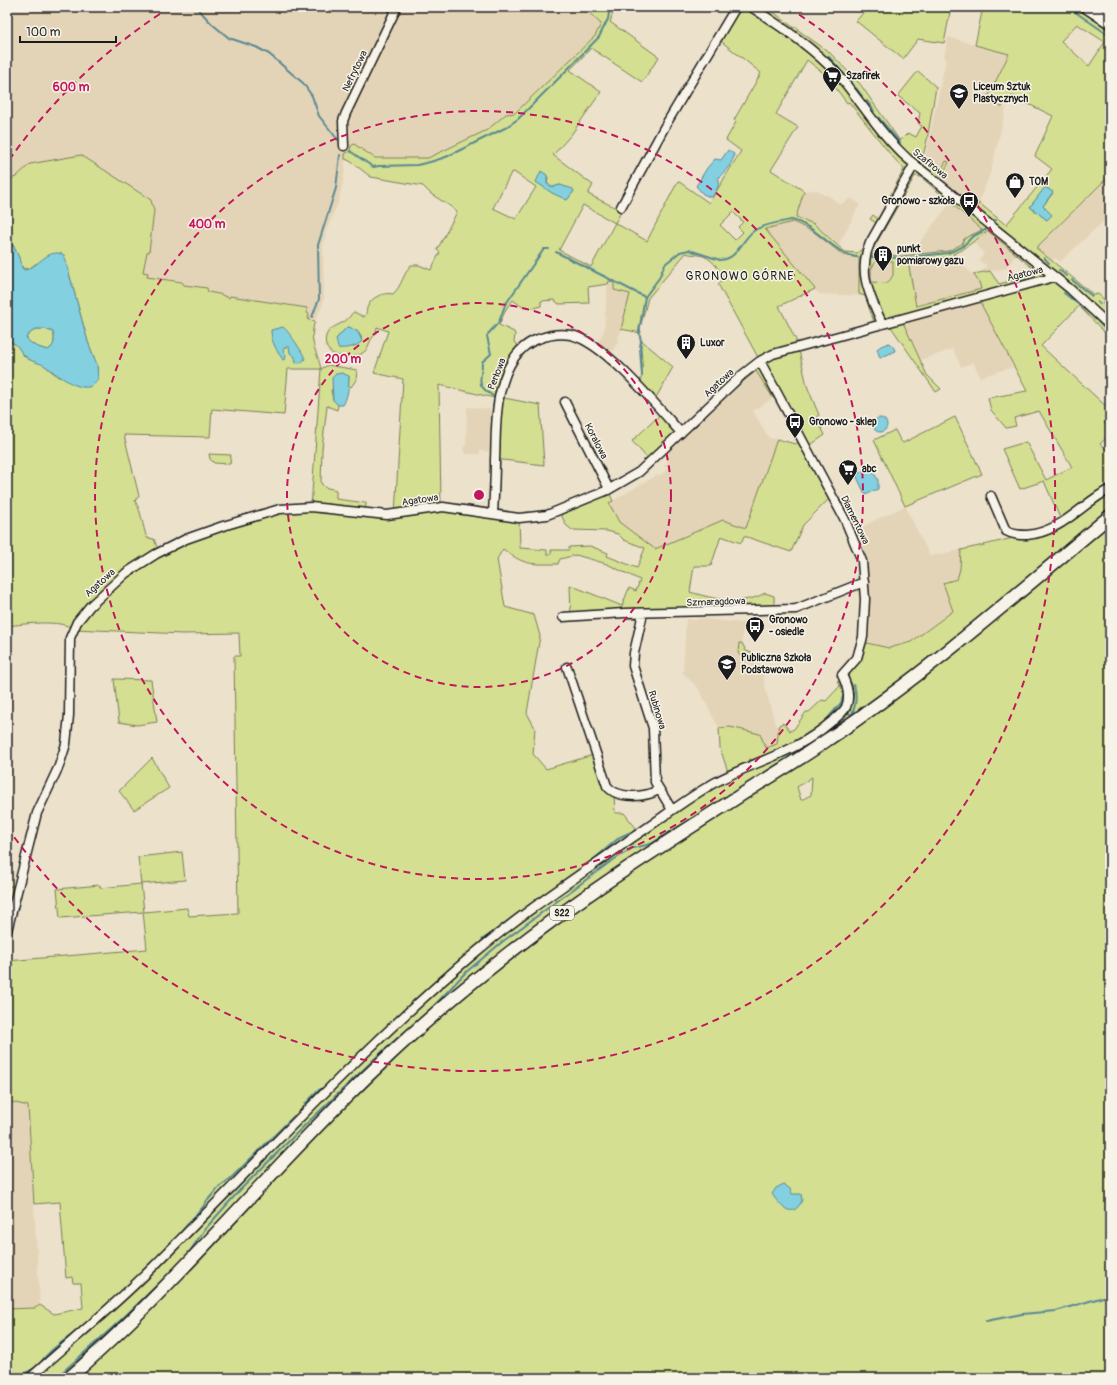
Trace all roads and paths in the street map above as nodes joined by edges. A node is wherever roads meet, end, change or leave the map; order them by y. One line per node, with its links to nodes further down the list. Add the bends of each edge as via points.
1 (396, 7): 6 (street, Nefrytowa, via 343,121)
2 (736, 7): 8 (street)
3 (751, 7): 7 (street, Szafirowa, via 828,65 850,89 890,142)
4 (1087, 7): 5 (highway)
5 (1110, 22)
6 (344, 146)
7 (914, 165): 9 (street, Szafirowa); 10 (street, via 870,243 865,257 866,284)
8 (621, 207)
9 (1054, 277): 10 (street, Agatowa); 11 (street, Szafirowa)
10 (882, 323): 12 (street, Agatowa, via 782,350)
11 (1110, 326)
12 (760, 361): 14 (street, Agatowa); 20 (street, Diamentowa, via 854,538 862,561)
13 (565, 402): 16 (street, Koralowa)
14 (681, 433): 16 (street, Agatowa, via 644,468); 18 (street, Perłowa, via 600,350 570,335 551,335 536,339 524,347 512,361 500,394)
15 (1110, 488): 17 (street, via 1066,521 1027,535 1006,531)
16 (609, 489): 18 (street, Agatowa, via 542,517 519,518)
17 (991, 496)
18 (493, 514): 26 (street, Agatowa, via 443,507 387,515 311,507 280,509 218,527 176,543 113,584 83,614 70,638 66,744 59,766 37,813)
19 (1110, 516): 28 (highway, S22, via 897,691 824,742 612,878 471,984 423,1024 351,1092 180,1274)
20 (864, 582): 21 (street, Szmaragdowa, via 796,609); 25 (street, Diamentowa, via 862,642 857,658 842,675 848,688 847,705 843,712 817,735 785,753 718,781)
21 (643, 613): 22 (street, Szmaragdowa); 24 (street, Rubinowa, via 633,666 654,728 655,782)
22 (563, 618)
23 (567, 667): 24 (street, via 607,786 622,794 646,795)
24 (658, 790): 25 (street, Rubinowa)
25 (672, 810): 27 (street, via 506,929 447,977 303,1114 134,1286)
26 (7, 931)
27 (30, 1378)
28 (69, 1378)

